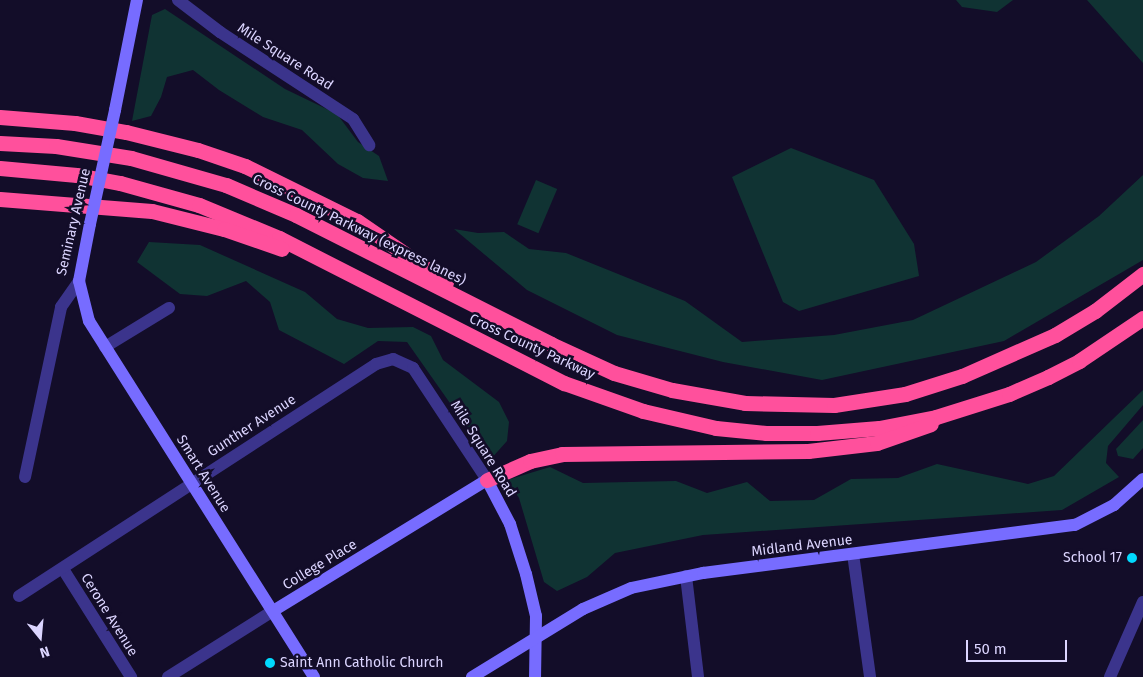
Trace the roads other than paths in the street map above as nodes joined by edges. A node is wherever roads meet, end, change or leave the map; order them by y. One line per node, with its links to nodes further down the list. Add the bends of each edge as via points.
1 (136, 0): 10 (street, Seminary Avenue, bridge)
2 (178, 0): 5 (street, Mile Square Road, via 220,32 353,119)
3 (0, 117): 12 (highway, via 67,122 126,132 198,150 268,175 357,221)
4 (0, 143): 12 (highway, Cross County Parkway (express lanes), via 80,149 130,158 226,185 296,215)
5 (369, 145)
6 (0, 168): 8 (highway, via 77,175 178,198 258,228)
7 (0, 199): 8 (highway, via 128,208 176,216 232,231)
8 (341, 270): 16 (highway, Cross County Parkway, via 527,366 601,397 667,418 740,431 817,433 879,428)
9 (1143, 274): 12 (highway, Cross County Parkway, via 1075,324 1010,357 905,394 834,405 745,403 672,390 592,363)
10 (78, 281): 14 (street, Smart Avenue, via 89,321); 17 (street, Seminary Avenue, via 61,307)
11 (170, 308): 14 (street)
12 (495, 315)
13 (1143, 318): 16 (highway, Cross County Parkway, via 1056,373)
14 (106, 347): 20 (street, Smart Avenue)
15 (406, 363): 19 (street, Mile Square Road); 20 (street, Gunther Avenue, via 393,359 376,364)
16 (960, 410): 19 (highway, via 916,432 860,446 778,453 562,454 530,461)
17 (25, 477)
18 (1143, 479): 21 (street, Midland Avenue, via 1114,504 1075,525)
19 (487, 480): 26 (street, College Place); 28 (street, Mile Square Road, via 510,524 521,557 536,616)
20 (191, 483): 22 (street, Gunther Avenue); 26 (street, Smart Avenue)
21 (853, 554): 23 (street, Midland Avenue); 35 (street)
22 (63, 569): 24 (street, Gunther Avenue); 29 (street, Cerone Avenue)
23 (686, 576): 28 (street, Midland Avenue, via 648,582 615,593); 34 (street)
24 (19, 596)
25 (1143, 602): 27 (street)
26 (273, 611): 30 (street, College Place); 31 (street, Smart Avenue)
27 (1132, 624): 36 (street, via 1125,630); 37 (street, via 1131,634)
28 (535, 638): 32 (street, Midland Avenue); 33 (street, Mile Square Road)
29 (131, 677)
30 (168, 677)
31 (314, 677)
32 (472, 677)
33 (535, 677)
34 (698, 677)
35 (870, 677)
36 (1102, 677)
37 (1110, 677)

